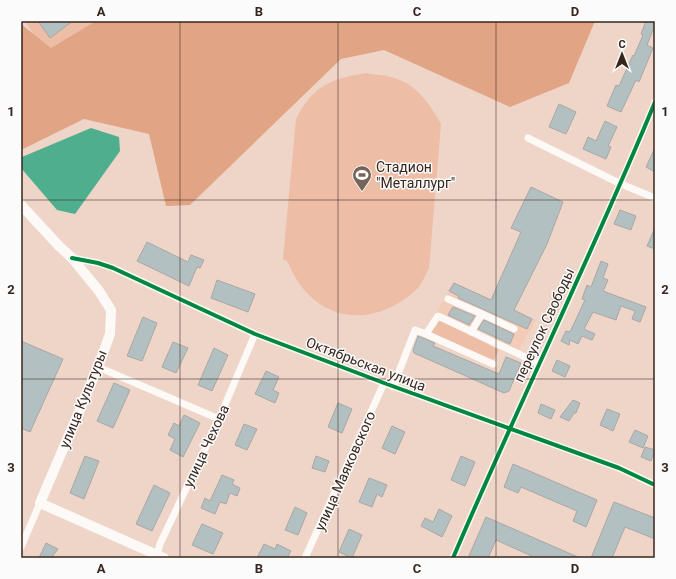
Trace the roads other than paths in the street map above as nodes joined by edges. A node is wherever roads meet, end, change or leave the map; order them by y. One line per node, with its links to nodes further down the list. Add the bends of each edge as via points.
1 (655, 102): 3 (street, переулок Свободы)
2 (528, 138): 3 (street)
3 (621, 184): 4 (street); 13 (street, переулок Свободы)
4 (655, 198)
5 (21, 205): 6 (main road)
6 (72, 258): 11 (street, Октябрьская улица, via 113,268); 15 (main road, улица Культуры, via 111,310 110,334)
7 (448, 299): 8 (street)
8 (482, 314): 9 (street); 10 (street)
9 (514, 329)
10 (471, 332): 12 (street, via 438,316); 13 (street)
11 (255, 334): 16 (street, Октябрьская улица); 18 (street, улица Чехова)
12 (426, 334): 14 (street); 17 (street, via 415,330)
13 (538, 363): 19 (street, переулок Свободы)
14 (493, 364)
15 (98, 367): 18 (street); 21 (main road, улица Культуры)
16 (384, 383): 17 (street, Октябрьская улица); 24 (street, улица Маяковского)
17 (393, 386): 19 (street, Октябрьская улица)
18 (220, 419): 23 (street, улица Чехова, via 160,544)
19 (508, 429): 20 (street, Октябрьская улица, via 619,468); 25 (street, переулок Свободы)
20 (655, 485)
21 (40, 503): 22 (street, улица Культуры); 23 (main road)
22 (21, 547)
23 (159, 557)
24 (305, 558)
25 (453, 558)

